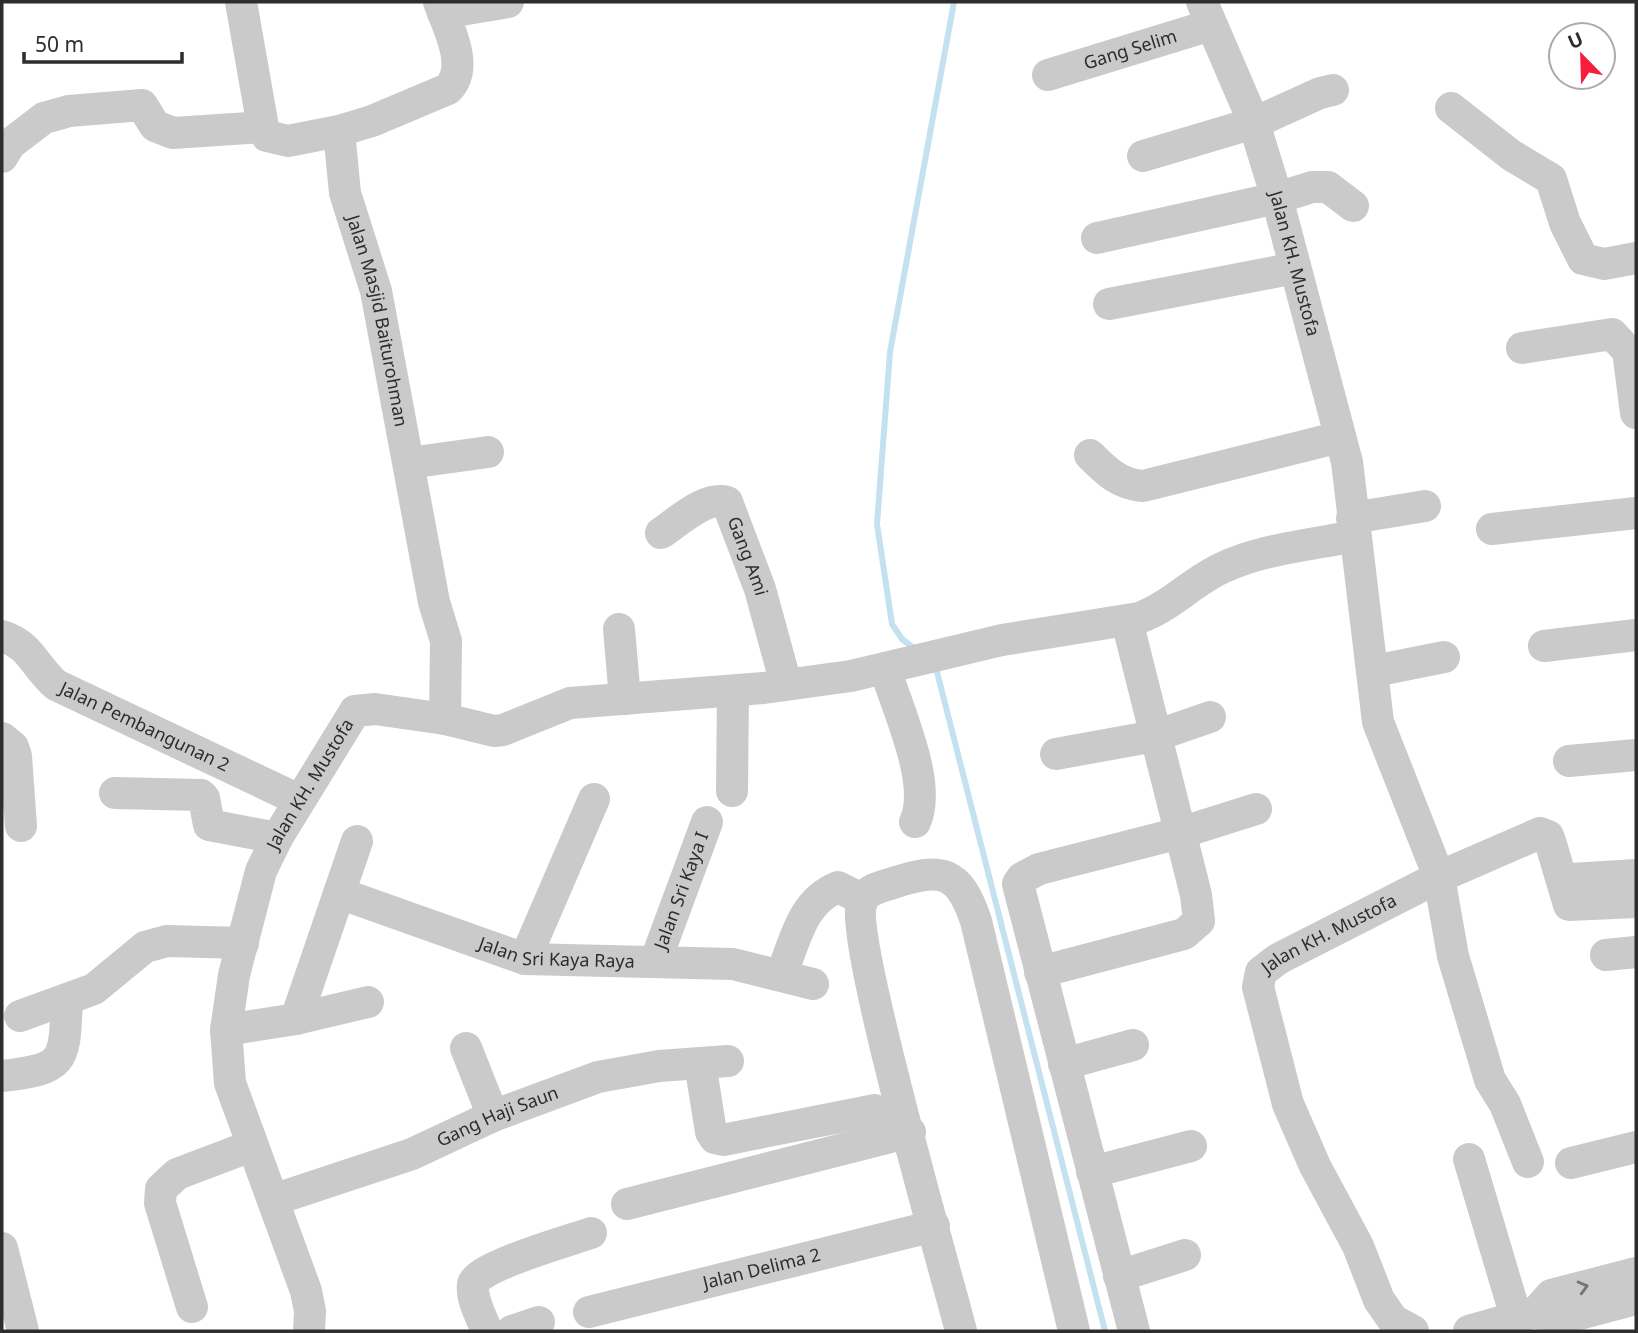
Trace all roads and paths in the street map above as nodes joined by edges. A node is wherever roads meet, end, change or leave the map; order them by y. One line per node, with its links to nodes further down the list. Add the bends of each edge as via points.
1 (241, 2): 9 (street)
2 (508, 2): 3 (street)
3 (441, 8): 10 (street, via 458,65 456,81 448,89)
4 (1207, 14): 5 (street, Gang Selim); 8 (street, Jalan KH. Mustofa)
5 (1048, 75)
6 (1334, 90): 8 (street)
7 (1451, 108): 16 (street, via 1511,155 1551,179 1583,259 1604,264)
8 (1254, 124): 11 (street); 13 (street, Jalan KH. Mustofa)
9 (262, 127): 10 (street, via 274,139 288,141); 12 (street, via 173,133 155,126 142,105 69,111 44,118 10,144)
10 (339, 131): 24 (street, Jalan Masjid Baiturohman, via 345,192 376,291)
11 (1143, 156)
12 (2, 157)
13 (1278, 198): 14 (street, via 1320,186); 15 (street); 17 (street, Jalan KH. Mustofa)
14 (1353, 206)
15 (1097, 239)
16 (1636, 258)
17 (1295, 268): 18 (street); 21 (street, Jalan KH. Mustofa)
18 (1109, 304)
19 (1522, 348): 20 (street, via 1612,334 1628,351)
20 (1636, 412)
21 (1340, 437): 23 (street, via 1143,486 1114,478); 27 (street, Jalan KH. Mustofa)
22 (488, 452): 24 (street)
23 (1090, 455)
24 (409, 463): 43 (street, Jalan Masjid Baiturohman, via 434,602 446,641)
25 (1425, 506): 27 (street)
26 (1636, 513): 28 (street)
27 (1353, 527): 31 (street, Jalan KH. Mustofa, via 1234,563); 38 (street, Jalan KH. Mustofa)
28 (1492, 529)
29 (661, 534): 39 (street, Gang Ami, via 709,503 727,502 760,589)
30 (619, 629): 41 (street)
31 (1128, 629): 35 (street); 37 (street, Jalan KH. Mustofa, via 1069,628); 44 (street)
32 (1636, 635): 34 (street)
33 (2, 636): 52 (street, Jalan Pembangunan 2, via 21,644 56,685)
34 (1544, 646)
35 (1068, 650)
36 (1444, 657): 38 (street)
37 (885, 668): 39 (street, Jalan KH. Mustofa); 55 (street, via 920,785 921,806)
38 (1374, 671): 61 (street, Jalan KH. Mustofa, via 1378,722)
39 (786, 684): 40 (street, Jalan KH. Mustofa)
40 (733, 691): 41 (street, Jalan KH. Mustofa); 49 (street)
41 (625, 699): 43 (street, Jalan KH. Mustofa, via 570,703 503,730)
42 (1210, 718): 44 (street)
43 (445, 719): 52 (street, Jalan KH. Mustofa, via 375,709 355,711)
44 (1155, 736): 46 (street); 57 (street)
45 (2, 738): 56 (street, via 16,756)
46 (1056, 754)
47 (1636, 755): 48 (street)
48 (1569, 761)
49 (732, 791)
50 (115, 793): 58 (street, via 201,795 209,825)
51 (593, 799): 67 (street)
52 (299, 800): 58 (street, Jalan KH. Mustofa)
53 (1256, 809): 57 (street)
54 (707, 822): 68 (street, Jalan Sri Kaya I)
55 (915, 822)
56 (20, 826)
57 (1180, 834): 69 (street, via 1198,904 1199,920 1194,928); 69 (street, via 1039,869 1022,878 1018,892)
58 (277, 838): 66 (street, Jalan KH. Mustofa, via 261,871)
59 (357, 841): 63 (street)
60 (1636, 876): 62 (street)
61 (1439, 877): 65 (street, via 1545,834 1569,905); 87 (street, via 1465,1002 1490,1080 1505,1104); 108 (street, Jalan KH. Mustofa, via 1278,959 1266,966 1258,979 1293,1115 1358,1246 1379,1300 1393,1320)
62 (1571, 880)
63 (339, 894): 67 (street, Jalan Sri Kaya Raya); 75 (street)
64 (862, 899): 70 (street, via 838,887 820,895 809,908); 82 (street, via 859,915); 106 (street, via 871,890 925,873 943,874 968,896)
65 (1636, 902)
66 (243, 943): 72 (street, via 167,941 145,947 106,982); 76 (street, Jalan KH. Mustofa, via 233,975)
67 (525, 959): 68 (street, Jalan Sri Kaya Raya)
68 (656, 960): 70 (street, Jalan Sri Kaya Raya, via 733,964)
69 (1040, 972): 79 (street)
70 (781, 975): 71 (street, Jalan Sri Kaya Raya)
71 (813, 984)
72 (67, 1000): 74 (street); 80 (street, via 65,1043 57,1063)
73 (368, 1002): 75 (street)
74 (20, 1016)
75 (296, 1019): 76 (street)
76 (226, 1030): 83 (street, Jalan KH. Mustofa, via 230,1083)
77 (1133, 1045): 79 (street)
78 (466, 1048): 81 (street)
79 (1064, 1064): 89 (street)
80 (2, 1076)
81 (492, 1116): 82 (street, Gang Haji Saun, via 598,1077 714,1062 711,1132 715,1138 875,1110); 90 (street, Gang Haji Saun, via 412,1154)
82 (896, 1135): 91 (street); 92 (street)
83 (251, 1146): 90 (street, Jalan KH. Mustofa); 99 (street, via 177,1174 161,1189 160,1203)
84 (1191, 1146): 89 (street)
85 (1636, 1147): 88 (street)
86 (1469, 1159): 101 (street)
87 (1528, 1162)
88 (1571, 1163)
89 (1093, 1172): 97 (street)
90 (272, 1200): 104 (street, Jalan KH. Mustofa, via 306,1291)
91 (627, 1204)
92 (934, 1226): 100 (street, Jalan Delima 2); 102 (street)
93 (591, 1233): 105 (street, via 477,1276 475,1301)
94 (2, 1248): 103 (street)
95 (1185, 1255): 97 (street)
96 (1636, 1273): 101 (street, one-way to 96, via 1551,1295)
97 (1119, 1276): 107 (street)
98 (1636, 1299): 101 (street, via 1556,1320)
99 (192, 1307)
100 (589, 1312)
101 (1526, 1314): 109 (street)
102 (953, 1329)
103 (23, 1331)
104 (309, 1331)
105 (487, 1331)
106 (1074, 1331)
107 (1133, 1331)
108 (1413, 1331)
109 (1471, 1331)

